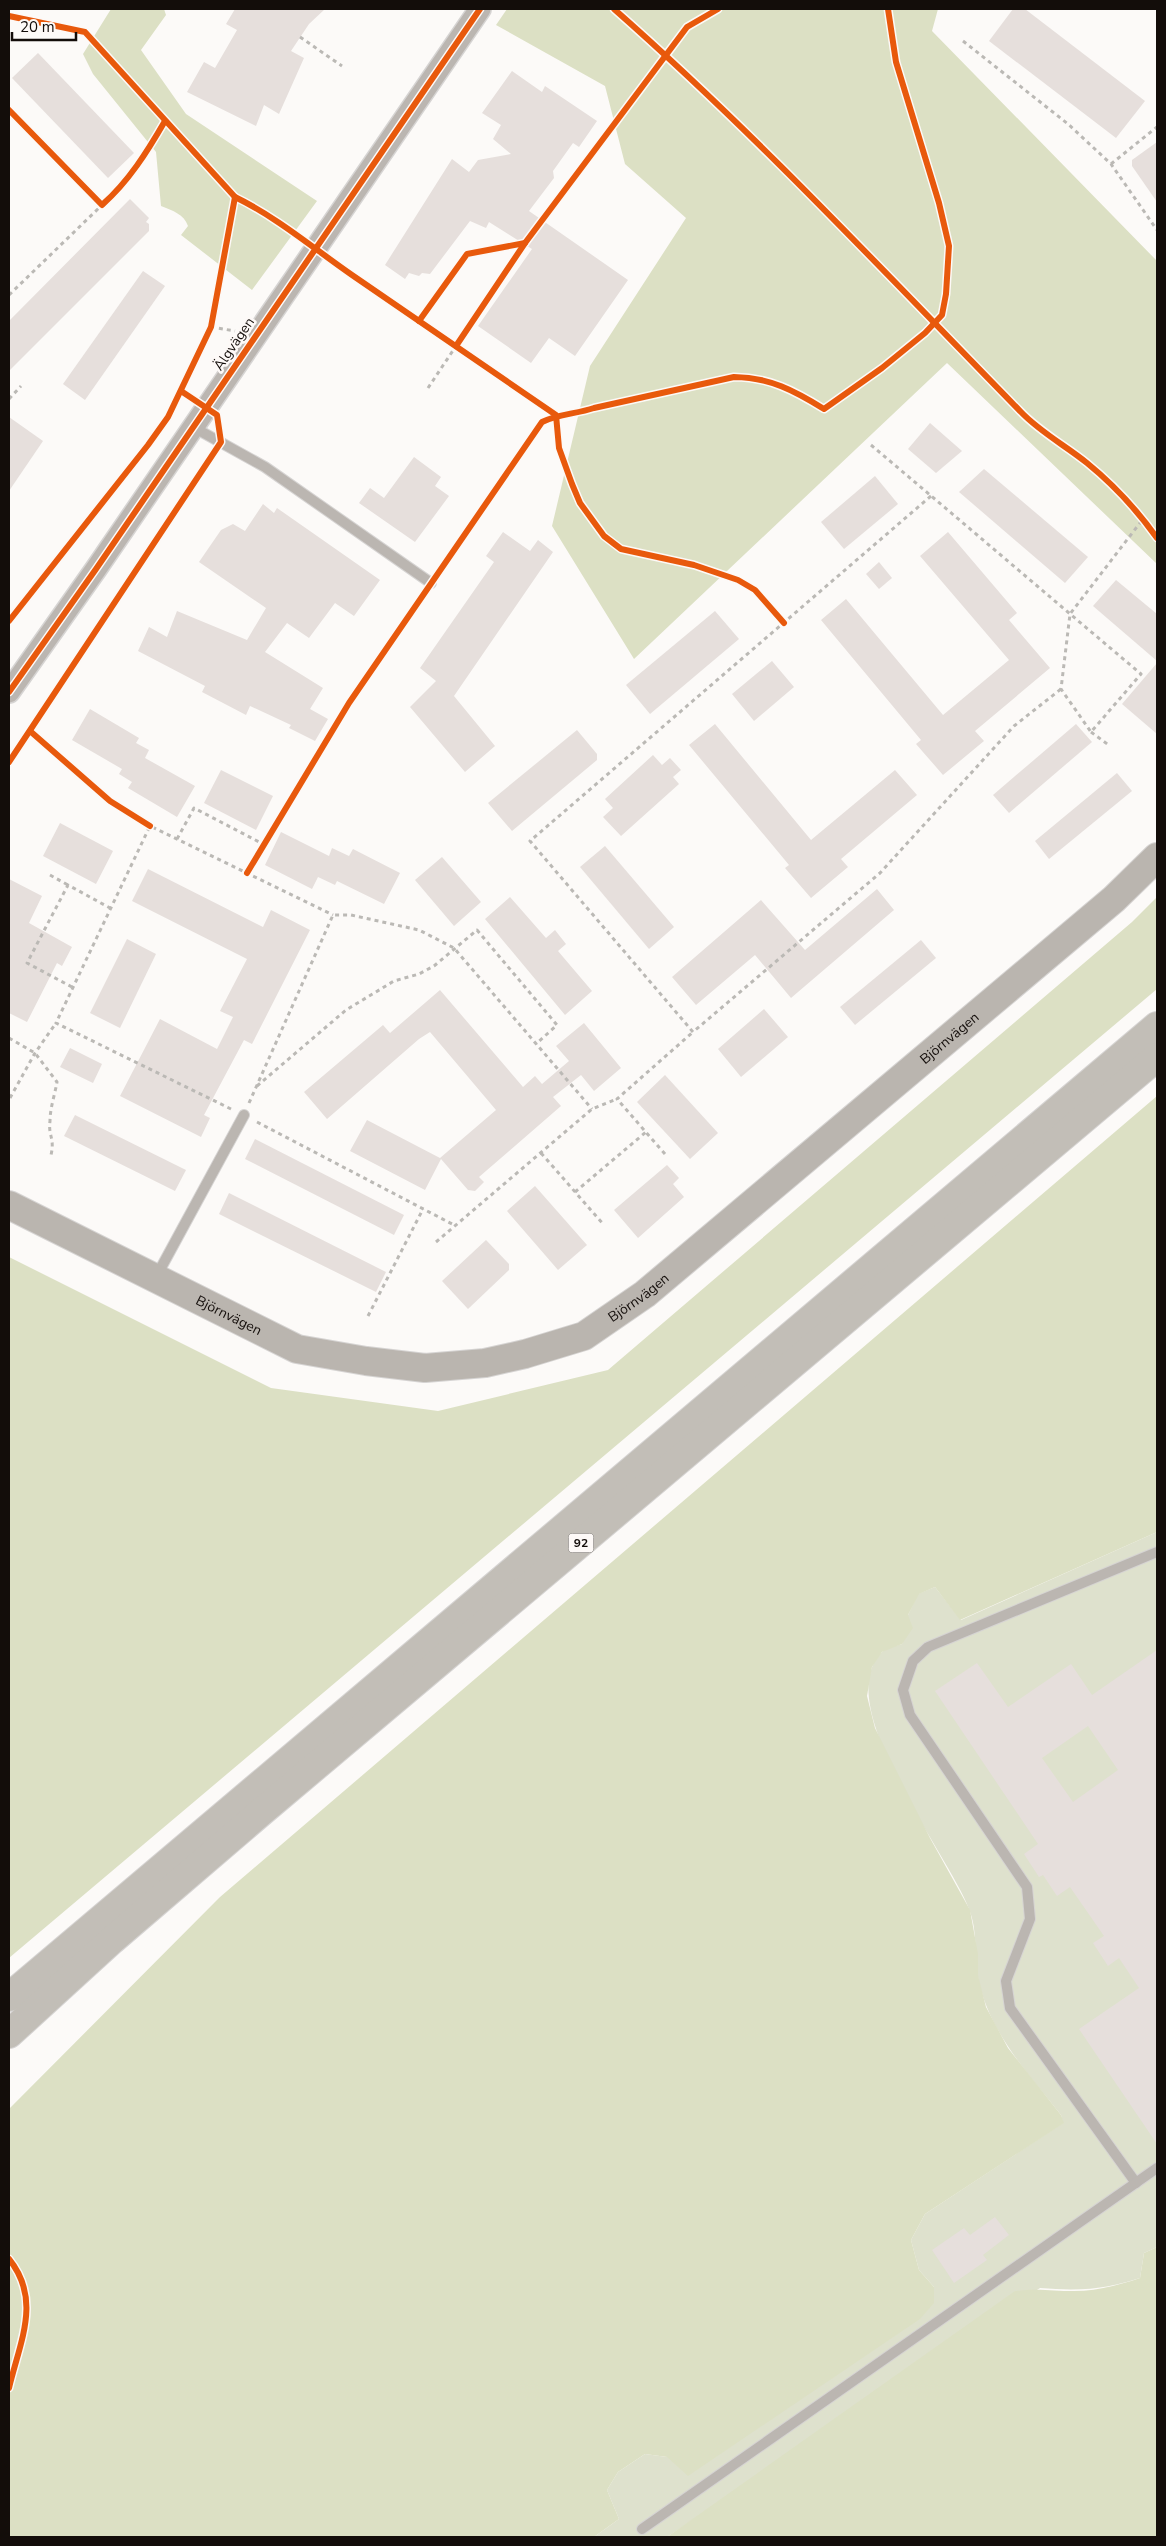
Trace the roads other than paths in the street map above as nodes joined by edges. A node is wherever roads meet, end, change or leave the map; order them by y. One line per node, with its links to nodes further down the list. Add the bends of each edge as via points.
1 (480, 9): 2 (street, Älgvägen)
2 (193, 427): 3 (lane, via 265,467); 4 (street, Älgvägen)
3 (431, 583)
4 (9, 692)
5 (1157, 857): 10 (street, Björnvägen, via 1114,899 646,1294 584,1336 484,1363 425,1368 366,1361 297,1349)
6 (1157, 1026): 12 (highway, 92)
7 (1157, 1057): 13 (highway, 92, via 245,1826)
8 (244, 1115): 10 (lane)
9 (9, 1205): 10 (street, Björnvägen)
10 (156, 1277)
11 (1157, 1552): 15 (lane, via 928,1647 913,1661 903,1690 910,1715 1027,1887 1030,1919 1006,1981 1010,2008)
12 (9, 1997)
13 (9, 2034)
14 (1157, 2168): 15 (lane)
15 (1136, 2183): 16 (lane)
16 (642, 2529)

